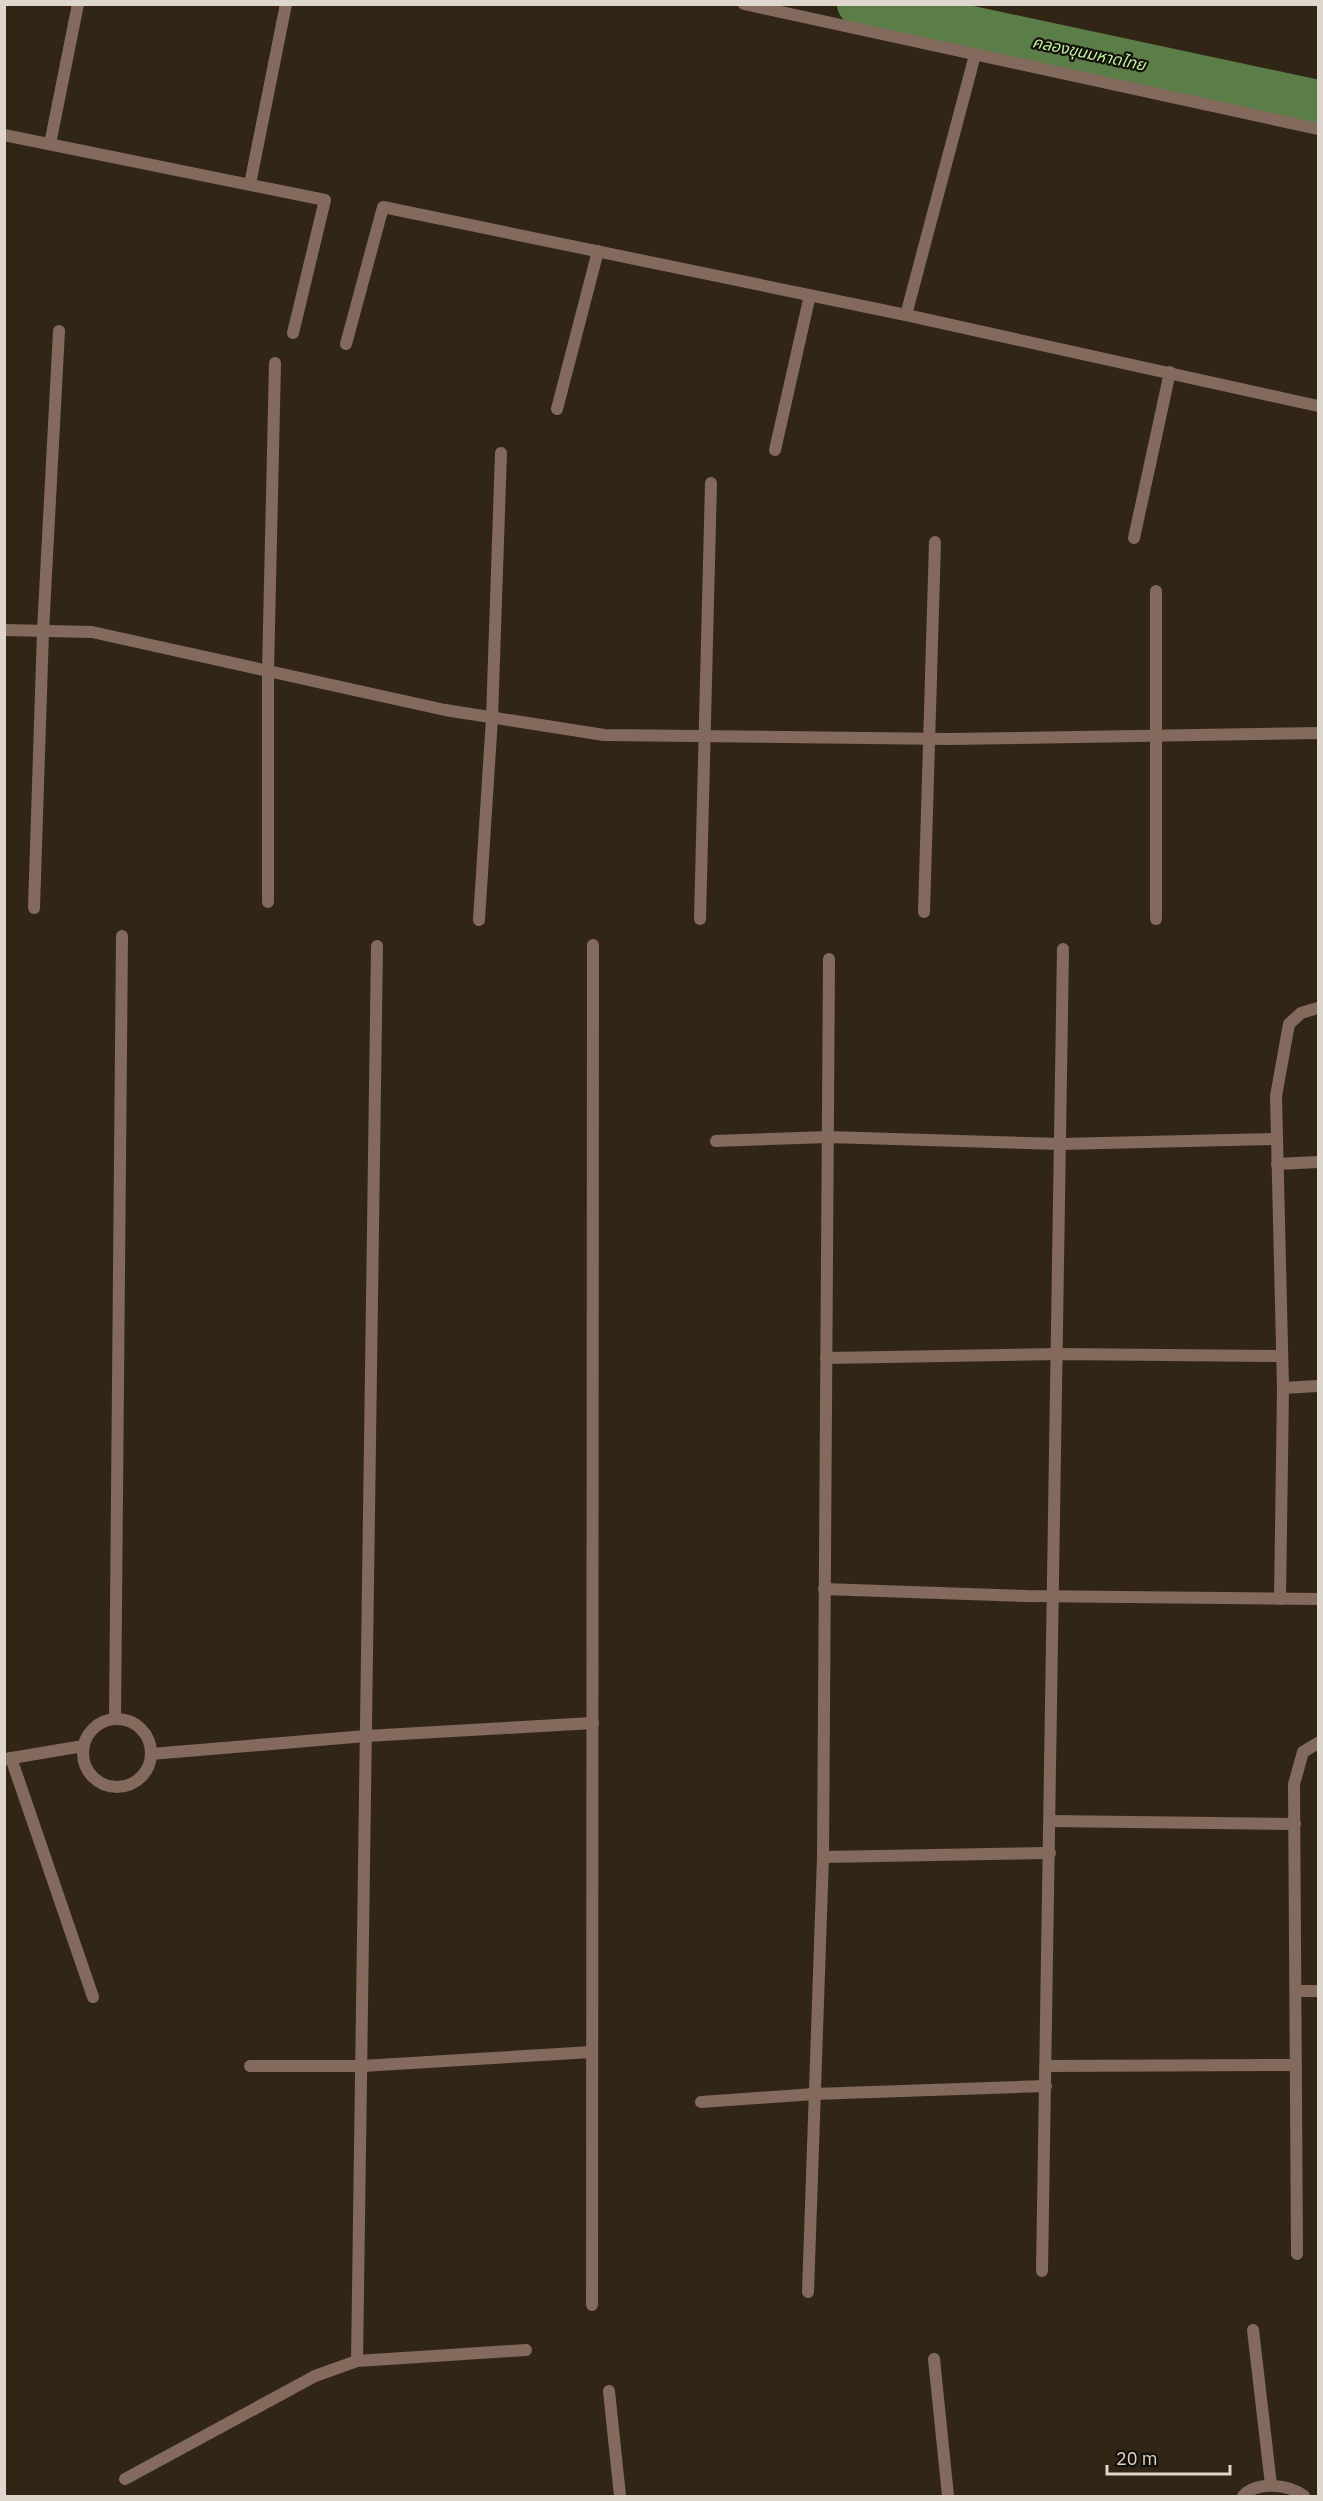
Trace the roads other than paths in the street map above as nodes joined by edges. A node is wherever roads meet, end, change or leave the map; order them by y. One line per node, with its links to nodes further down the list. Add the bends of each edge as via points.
1 (78, 4): 7 (street)
2 (286, 4): 8 (street)
3 (744, 4): 4 (street)
4 (975, 55): 5 (street); 11 (street)
5 (1318, 129)
6 (4, 135): 7 (street)
7 (50, 144): 8 (street)
8 (250, 184): 13 (street, via 325,200)
9 (598, 251): 10 (street); 14 (street, via 383,207); 18 (street)
10 (810, 295): 11 (street); 19 (street)
11 (906, 315): 16 (street)
12 (59, 331): 26 (street)
13 (293, 333)
14 (346, 344)
15 (275, 363): 27 (street)
16 (1170, 372): 17 (street); 22 (street)
17 (1318, 406)
18 (557, 410)
19 (776, 450)
20 (501, 453): 28 (street)
21 (711, 483): 30 (street)
22 (1134, 538)
23 (935, 542): 32 (street)
24 (1156, 591): 31 (street)
25 (4, 630): 26 (street)
26 (43, 631): 27 (street, via 92,632); 34 (street)
27 (268, 671): 28 (street); 33 (street)
28 (492, 718): 30 (street, via 604,735); 38 (street)
29 (1318, 733): 31 (street)
30 (704, 737): 32 (street); 36 (street)
31 (1156, 737): 32 (street); 37 (street)
32 (931, 738): 35 (street)
33 (268, 902)
34 (34, 908)
35 (924, 912)
36 (700, 919)
37 (1156, 919)
38 (478, 920)
39 (122, 936): 60 (street)
40 (593, 945): 61 (street)
41 (377, 946): 62 (street)
42 (1064, 949): 48 (street)
43 (830, 958): 45 (street)
44 (1318, 1008): 46 (street, via 1300,1013 1288,1024 1276,1096)
45 (828, 1137): 47 (street); 48 (street); 53 (street)
46 (1277, 1139): 48 (street); 50 (street)
47 (716, 1141)
48 (1061, 1144): 51 (street)
49 (1318, 1162): 50 (street)
50 (1277, 1164): 52 (street)
51 (1058, 1354): 52 (street); 53 (street); 57 (street)
52 (1281, 1356): 55 (street)
53 (826, 1358): 56 (street)
54 (1318, 1386): 55 (street)
55 (1283, 1388): 58 (street)
56 (824, 1589): 57 (street); 70 (street)
57 (1054, 1596): 58 (street); 67 (street)
58 (1280, 1599): 59 (street)
59 (1318, 1599)
60 (115, 1719): 64 (street, via 94,1726); 65 (street, via 136,1724 144,1732)
61 (592, 1723): 62 (street); 74 (street)
62 (366, 1736): 65 (street); 77 (street)
63 (1318, 1743): 68 (street, via 1303,1752 1294,1784)
64 (83, 1746): 65 (street, via 86,1769 102,1784 113,1787 135,1782 149,1765); 66 (street)
65 (151, 1754)
66 (8, 1758): 73 (street)
67 (1050, 1821): 68 (street); 69 (street)
68 (1295, 1824): 71 (street)
69 (1050, 1853): 70 (street); 78 (street)
70 (823, 1857): 80 (street)
71 (1296, 1991): 72 (street); 75 (street)
72 (1318, 1991)
73 (93, 1997)
74 (592, 2052): 77 (street); 85 (street)
75 (1296, 2065): 78 (street); 82 (street)
76 (250, 2066): 77 (street)
77 (362, 2066): 89 (street)
78 (1046, 2066): 79 (street)
79 (1046, 2085): 80 (street); 83 (street)
80 (814, 2094): 81 (street); 84 (street)
81 (701, 2102)
82 (1297, 2254)
83 (1042, 2271)
84 (808, 2292)
85 (591, 2305)
86 (1253, 2330): 92 (street)
87 (526, 2350): 89 (street)
88 (934, 2359): 94 (street)
89 (357, 2361): 91 (street, via 315,2376)
90 (609, 2391): 93 (street)
91 (125, 2480)
92 (1271, 2485): 95 (street); 96 (street, via 1296,2490)
93 (620, 2496)
94 (948, 2496)
95 (1243, 2496)
96 (1304, 2496)

